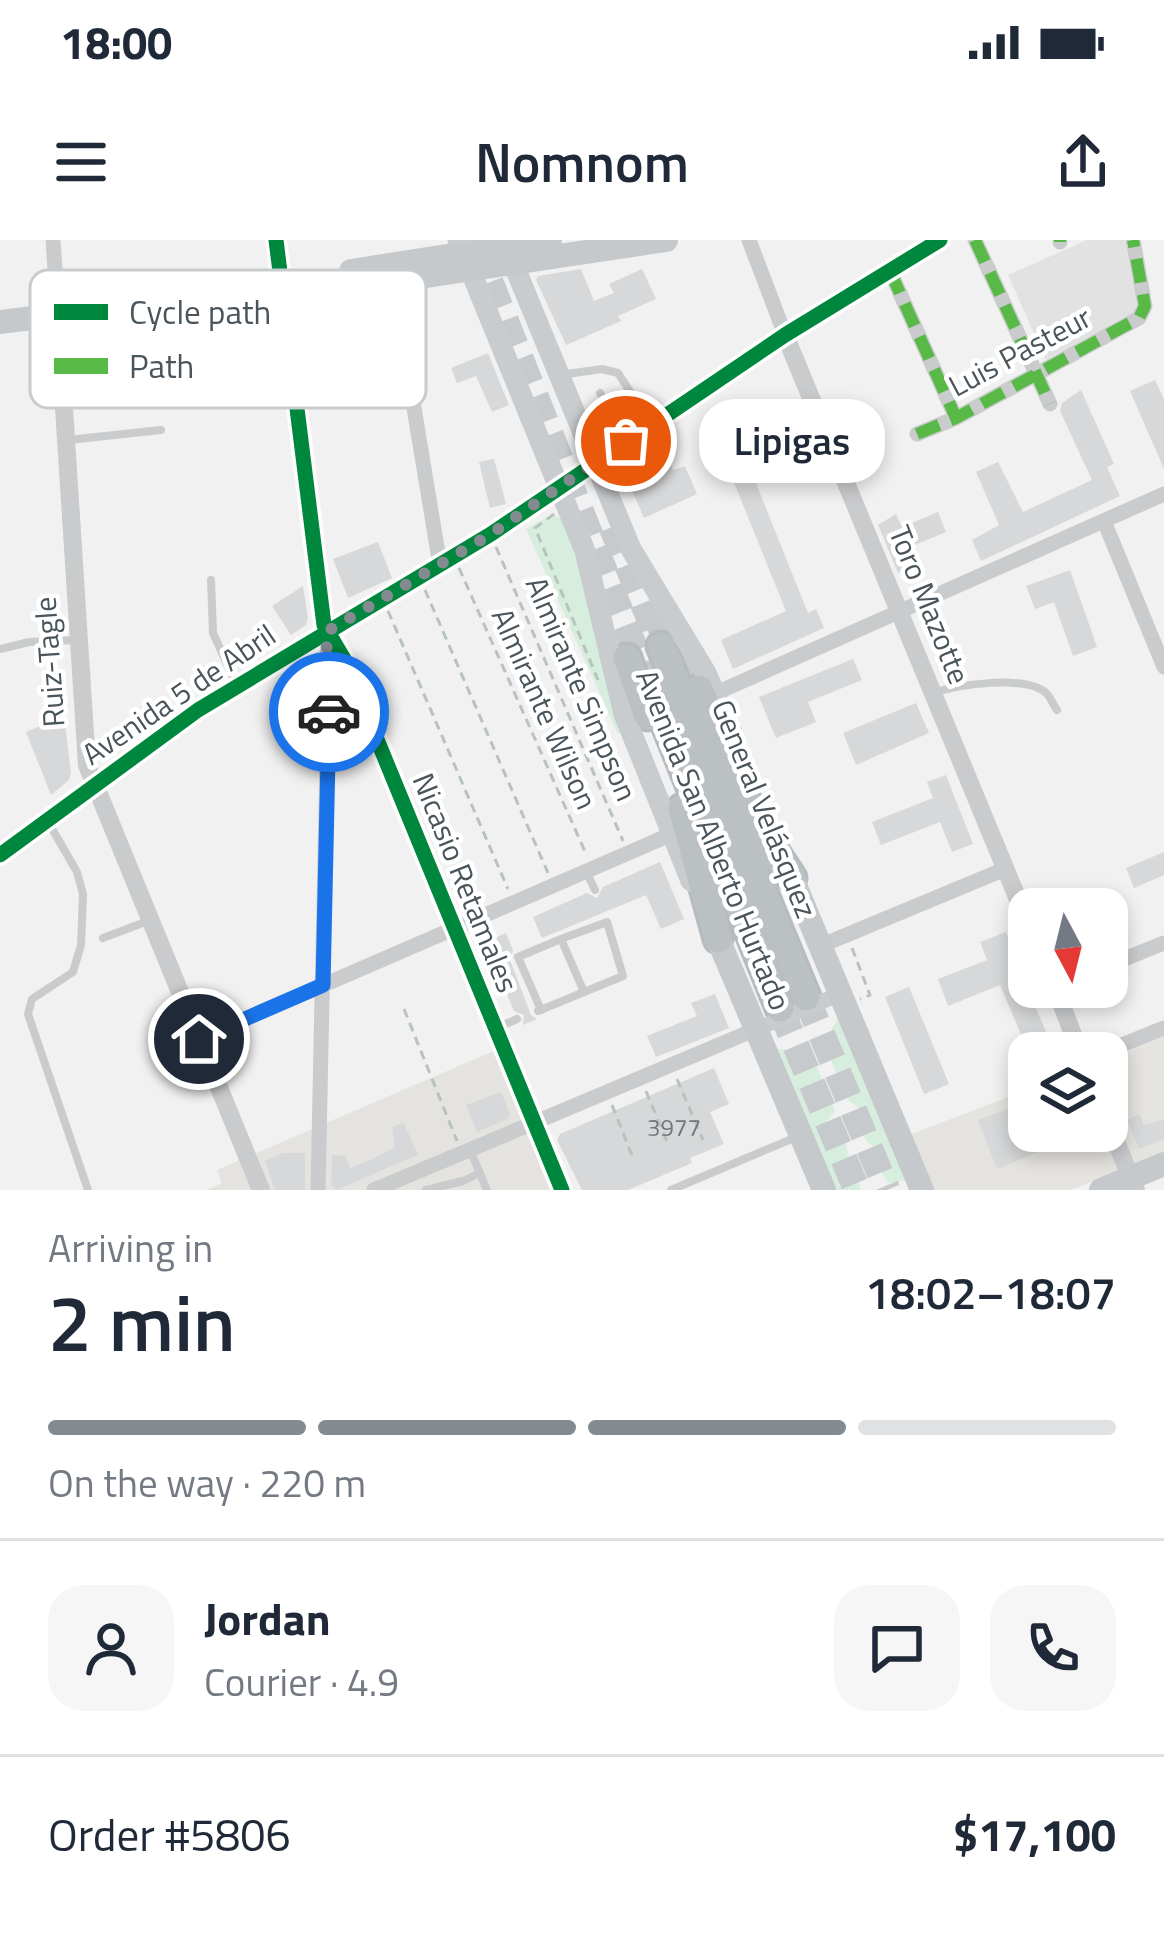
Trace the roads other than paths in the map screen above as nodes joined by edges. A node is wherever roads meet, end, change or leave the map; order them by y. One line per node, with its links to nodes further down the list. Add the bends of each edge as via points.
1 (53, 240): 11 (street, Ruiz-Tagle)
2 (276, 240): 12 (street, Nicasio Retamales)
3 (550, 240): 9 (main road)
4 (666, 240): 9 (main road)
5 (748, 240): 18 (street, Toro Mazotte)
6 (940, 240): 15 (street, Avenida 5 de Abril)
7 (975, 240): 20 (street)
8 (1133, 240): 20 (street, Luis Pasteur, via 1144,311)
9 (508, 251): 10 (main road); 19 (main road, Avenida San Alberto Hurtado)
10 (465, 255): 13 (main road); 14 (main road); 36 (main road, Avenida San Alberto Hurtado)
11 (55, 270)
12 (280, 270)
13 (362, 270)
14 (423, 270)
15 (890, 271): 18 (street, Avenida 5 de Abril); 27 (street)
16 (30, 318): 17 (main road)
17 (0, 322)
18 (785, 335): 29 (street, Avenida 5 de Abril); 41 (street, Toro Mazotte)
19 (558, 375): 23 (lane, via 618,373); 31 (main road, Avenida San Alberto Hurtado)
20 (1036, 375): 22 (street); 27 (street, Luis Pasteur)
21 (600, 393): 28 (lane)
22 (1050, 404)
23 (640, 406): 28 (lane); 29 (lane)
24 (64, 408): 33 (street, Ruiz-Tagle)
25 (298, 408): 42 (street, Nicasio Retamales)
26 (413, 408): 39 (street)
27 (956, 418): 32 (street, Luis Pasteur)
28 (614, 419): 31 (lane); 34 (lane)
29 (651, 424): 34 (street, Avenida 5 de Abril)
30 (161, 430): 33 (lane)
31 (582, 433): 35 (main road, Avenida San Alberto Hurtado)
32 (917, 434)
33 (66, 440): 43 (street, Ruiz-Tagle)
34 (626, 441): 35 (street, Avenida 5 de Abril)
35 (594, 463): 36 (street, Avenida 5 de Abril); 50 (main road, Avenida San Alberto Hurtado)
36 (561, 486): 39 (street, Avenida 5 de Abril); 57 (main road, Avenida San Alberto Hurtado, via 590,566 626,718)
37 (1164, 494): 38 (street)
38 (1104, 521): 41 (street); 47 (street)
39 (440, 566): 42 (street, Avenida 5 de Abril)
40 (211, 580): 48 (lane, via 212,634)
41 (901, 613): 50 (street); 51 (street, Toro Mazotte)
42 (326, 632): 48 (street, Avenida 5 de Abril); 49 (street, Nicasio Retamales); 53 (street)
43 (78, 640): 45 (lane); 55 (street, Ruiz-Tagle)
44 (661, 646): 52 (highway, General Velásquez, via 793,1002)
45 (0, 649)
46 (627, 658): 68 (highway, via 681,803)
47 (1164, 667)
48 (237, 686): 55 (street, Avenida 5 de Abril)
49 (357, 689): 53 (street); 65 (street, Nicasio Retamales)
50 (708, 691): 61 (highway, via 757,823)
51 (933, 693): 54 (lane, via 1029,686); 60 (street, Toro Mazotte)
52 (654, 694)
53 (329, 700): 72 (street)
54 (1057, 710)
55 (93, 784): 56 (street, Avenida 5 de Abril); 64 (street, Ruiz-Tagle)
56 (46, 818): 58 (street, Avenida 5 de Abril); 88 (lane, via 69,851 83,894 81,945 73,972 28,1006)
57 (672, 834): 59 (street); 68 (main road, Avenida San Alberto Hurtado)
58 (0, 855)
59 (587, 865): 63 (lane); 65 (street)
60 (1005, 869): 62 (street, Toro Mazotte); 70 (street)
61 (792, 878): 70 (main road, Avenida San Alberto Hurtado)
62 (1013, 888)
63 (596, 890)
64 (150, 920): 66 (lane); 79 (street, Ruiz-Tagle)
65 (454, 928): 72 (street); 77 (street, Nicasio Retamales)
66 (103, 938)
67 (561, 938): 73 (lane); 73 (lane, via 605,918 623,976); 73 (lane, via 518,957 540,1011)
68 (718, 939): 78 (main road, Avenida San Alberto Hurtado)
69 (1164, 943): 71 (street)
70 (820, 946): 74 (main road, Avenida San Alberto Hurtado)
71 (1128, 958)
72 (323, 985): 79 (street); 90 (street)
73 (584, 992)
74 (842, 999): 78 (street); 97 (main road, Avenida San Alberto Hurtado)
75 (517, 1019): 77 (lane)
76 (1164, 1028): 80 (street)
77 (496, 1029): 81 (street, Nicasio Retamales)
78 (756, 1029): 81 (street); 82 (main road, Avenida San Alberto Hurtado)
79 (192, 1042): 89 (street, Ruiz-Tagle)
80 (1128, 1043)
81 (535, 1123): 83 (street); 94 (street, Nicasio Retamales)
82 (801, 1135): 95 (lane); 96 (main road, Avenida San Alberto Hurtado)
83 (470, 1150): 86 (lane); 91 (street)
84 (1120, 1152): 87 (street)
85 (1164, 1164): 87 (main road)
86 (480, 1173): 92 (lane); 93 (lane)
87 (1133, 1184): 98 (main road)
88 (88, 1190)
89 (261, 1190)
90 (318, 1190)
91 (374, 1190)
92 (426, 1190)
93 (487, 1190)
94 (562, 1190)
95 (670, 1190)
96 (824, 1190)
97 (922, 1190)
98 (1101, 1190)

